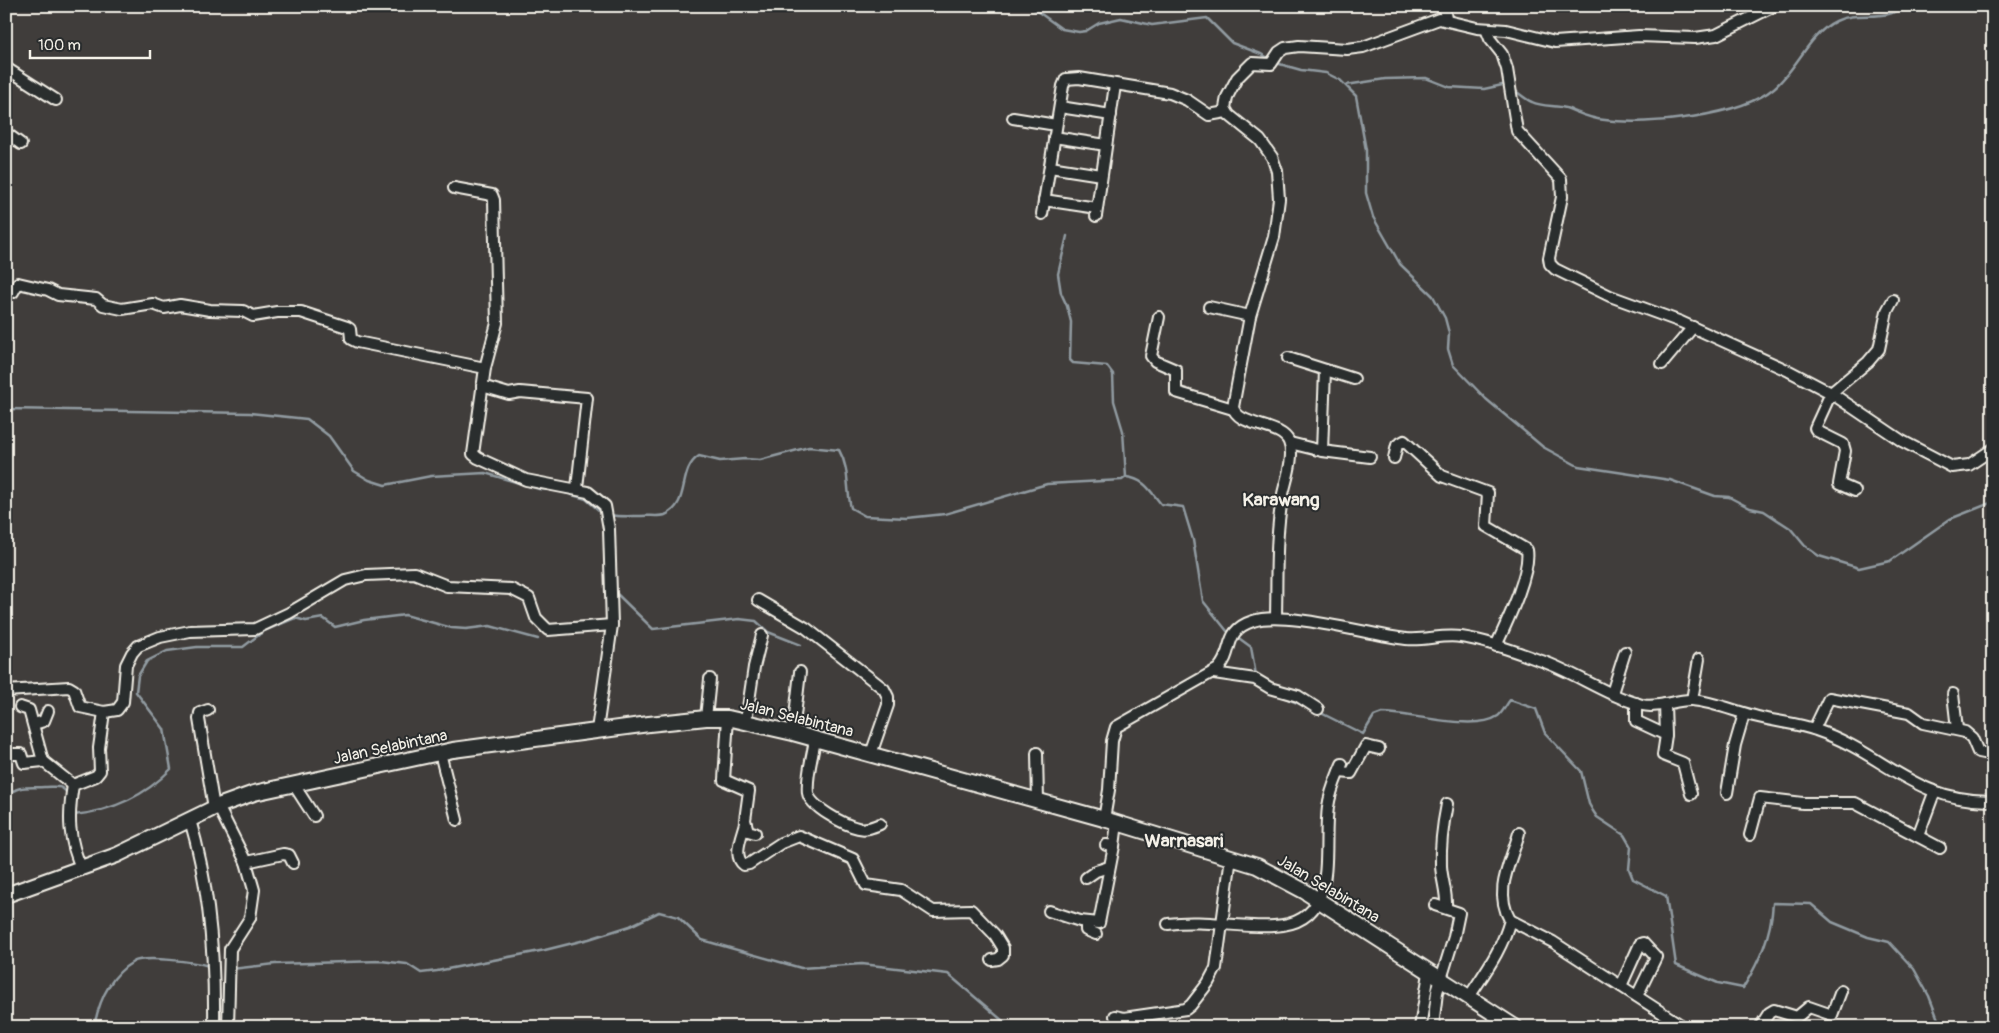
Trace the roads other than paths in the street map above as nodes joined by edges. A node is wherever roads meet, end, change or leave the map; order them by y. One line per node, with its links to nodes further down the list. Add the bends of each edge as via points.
1 (1444, 6): 3 (street)
2 (1774, 6): 4 (street, via 1716,35 1695,38 1639,36 1555,42)
3 (1446, 19): 4 (street, via 1465,26); 9 (street, via 1363,47 1285,48 1271,64 1252,63 1246,66 1227,97 1224,104)
4 (1486, 28): 27 (street, via 1508,69 1517,131 1560,179 1562,197 1550,264 1565,275 1610,296)
5 (6, 68): 7 (street)
6 (1115, 85): 8 (street, via 1068,78 1062,86); 9 (street, via 1180,96 1211,116); 10 (street)
7 (56, 100)
8 (1060, 107): 10 (street); 12 (street)
9 (1226, 112): 25 (street, via 1264,145 1275,162 1279,181 1274,237)
10 (1111, 115): 16 (street)
11 (1012, 118): 12 (street)
12 (1056, 125): 14 (street)
13 (6, 133): 15 (street)
14 (1054, 137): 16 (street); 17 (street)
15 (21, 144)
16 (1106, 145): 18 (street)
17 (1050, 167): 18 (street); 20 (street)
18 (1101, 176): 20 (street, via 1096,212)
19 (454, 188): 30 (street, via 486,192 492,194 494,200 497,323)
20 (1044, 200): 21 (street)
21 (1042, 214)
22 (6, 290): 30 (street, via 13,292 18,283 27,284 54,294 96,299 103,305 122,309 153,304 164,308 180,305 243,311 253,316 301,312 349,328 356,342)
23 (1893, 300): 34 (street, via 1887,311 1879,349)
24 (1209, 307): 25 (street)
25 (1250, 316): 35 (street)
26 (1158, 317): 35 (street, via 1152,356 1155,361 1176,370 1176,392)
27 (1693, 327): 29 (street); 34 (street)
28 (1288, 358): 31 (street)
29 (1662, 364)
30 (485, 368): 33 (street)
31 (1325, 370): 32 (street); 38 (street)
32 (1354, 379)
33 (482, 386): 41 (street, via 475,456 526,480); 41 (street, via 509,394 587,398)
34 (1831, 393): 37 (street, via 1902,441 1952,467 1969,465); 42 (street, via 1816,430 1845,447 1839,484)
35 (1233, 409): 36 (street, via 1242,417 1282,434)
36 (1290, 443): 38 (street); 44 (street, via 1280,515)
37 (1993, 449)
38 (1322, 451): 39 (street)
39 (1370, 457)
40 (1394, 458): 47 (street, via 1397,445 1404,441 1442,476 1485,492 1488,496 1486,526 1527,550 1515,603)
41 (577, 488): 45 (street, via 598,498 608,514)
42 (1855, 491)
43 (758, 600): 79 (street, via 806,628 884,689 888,705)
44 (1276, 616): 47 (street, via 1408,639 1451,636); 51 (street, via 1238,628 1229,640 1224,662)
45 (612, 625): 63 (street, via 548,630 536,618 529,598 511,588 447,586 414,573 366,575 345,580 255,629 190,631 138,646 126,665 122,705 117,710); 71 (street)
46 (762, 635): 67 (street)
47 (1496, 646): 54 (street, via 1545,662)
48 (1625, 652): 54 (street)
49 (1699, 659): 56 (street)
50 (800, 672): 72 (street)
51 (1214, 672): 60 (street, via 1255,679 1270,688 1298,696); 94 (street, via 1116,727 1112,741)
52 (710, 679): 65 (street)
53 (6, 691): 63 (street, via 70,687 80,708)
54 (1612, 693): 57 (street)
55 (1953, 694): 70 (street)
56 (1692, 700): 58 (street); 64 (street)
57 (1636, 703): 58 (street, via 1648,706); 73 (street, via 1636,722)
58 (1665, 704): 73 (street)
59 (20, 706): 68 (street, via 30,710)
60 (1318, 708)
61 (208, 710): 90 (street, via 200,713 199,719)
62 (48, 711): 68 (street, via 44,721)
63 (104, 712): 82 (street, via 99,748 100,771 96,776)
64 (1744, 714): 69 (street); 85 (street)
65 (706, 718): 66 (street, Jalan Selabintana); 71 (street, Jalan Selabintana)
66 (728, 718): 67 (street, Jalan Selabintana); 95 (street, via 724,780 749,791)
67 (746, 721): 72 (street, Jalan Selabintana)
68 (34, 724): 81 (street)
69 (1814, 729): 70 (street, via 1831,697 1909,713 1923,723); 84 (street, via 1847,743 1909,781)
70 (1957, 729): 80 (street, via 1969,734 1978,752)
71 (597, 730): 76 (street, Jalan Selabintana)
72 (792, 732): 74 (street, Jalan Selabintana)
73 (1666, 735): 86 (street, via 1662,754 1683,763)
74 (815, 739): 79 (street, Jalan Selabintana); 96 (street, via 808,792 812,802 858,828 872,828)
75 (1379, 749): 109 (street, via 1366,746 1350,774 1341,768 1334,780 1328,808 1325,876)
76 (440, 753): 83 (street, Jalan Selabintana); 93 (street)
77 (1037, 753): 87 (street)
78 (11, 754): 81 (street, via 22,754 24,763)
79 (871, 754): 87 (street, Jalan Selabintana)
80 (1993, 755)
81 (42, 760): 82 (street)
82 (73, 785): 106 (street, via 69,828 72,846)
83 (294, 785): 90 (street, Jalan Selabintana, via 254,793); 91 (street)
84 (1934, 792): 88 (street, via 1956,799); 100 (street)
85 (1727, 793)
86 (1691, 794)
87 (1038, 801): 94 (street, Jalan Selabintana)
88 (1993, 801)
89 (1447, 804): 117 (street, via 1441,836 1441,865 1446,886 1440,906 1459,913 1448,959)
90 (216, 807): 92 (street, Jalan Selabintana); 103 (street)
91 (314, 816)
92 (190, 820): 106 (street, Jalan Selabintana); 123 (street, via 205,880 215,975)
93 (457, 820)
94 (1110, 821): 102 (street, Jalan Selabintana); 105 (street)
95 (745, 823): 97 (street, via 748,831); 116 (street, via 738,852 744,865 791,838 807,839 853,859 866,886 901,890 933,910 970,910 1002,945 1003,955)
96 (880, 824)
97 (755, 833)
98 (1519, 833): 111 (street, via 1502,892)
99 (1750, 835): 100 (street, via 1758,800 1762,797 1803,803 1855,804)
100 (1918, 836): 101 (street)
101 (1940, 848)
102 (1231, 856): 109 (street, Jalan Selabintana, via 1273,873); 113 (street)
103 (246, 862): 104 (street, via 283,854 289,855); 124 (street, via 254,902 246,926 230,949)
104 (293, 863)
105 (1109, 867): 107 (street); 112 (street, via 1099,923)
106 (82, 869): 108 (street, Jalan Selabintana)
107 (1086, 878)
108 (6, 895)
109 (1319, 902): 113 (street, via 1305,917 1285,925); 117 (street, Jalan Selabintana)
110 (1049, 911): 112 (street)
111 (1510, 920): 118 (street, via 1534,930); 121 (street, via 1501,949)
112 (1086, 922): 115 (street, via 1086,930)
113 (1221, 923): 114 (street, via 1189,921); 122 (street, via 1216,968 1191,1005 1160,1014)
114 (1168, 924)
115 (1096, 934)
116 (992, 960)
117 (1435, 976): 121 (street, Jalan Selabintana); 125 (street); 126 (street)
118 (1622, 986): 120 (street); 120 (street, via 1643,943 1656,957)
119 (1841, 991): 129 (street, via 1832,1015 1809,1008 1799,1017 1794,1017 1774,1010 1769,1012)
120 (1637, 996): 128 (street)
121 (1469, 997): 127 (street, Jalan Selabintana)
122 (1115, 1016)
123 (214, 1027)
124 (228, 1027)
125 (1420, 1027)
126 (1433, 1027)
127 (1515, 1027)
128 (1684, 1027)
129 (1760, 1027)

